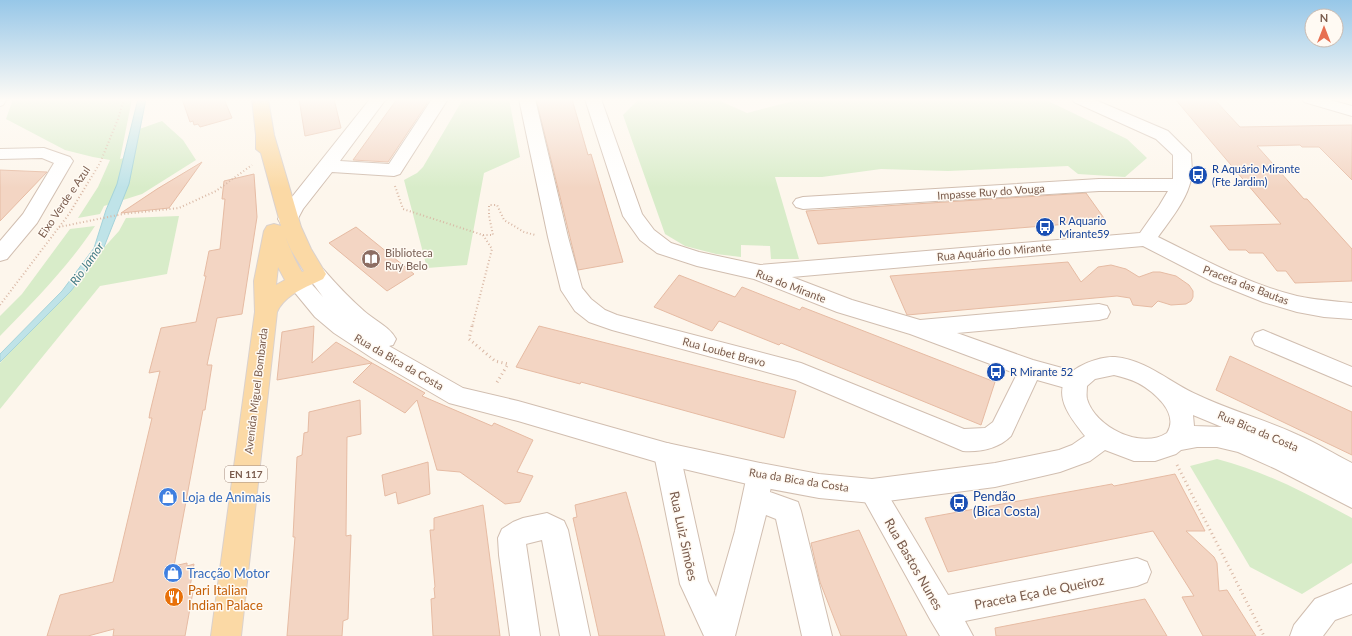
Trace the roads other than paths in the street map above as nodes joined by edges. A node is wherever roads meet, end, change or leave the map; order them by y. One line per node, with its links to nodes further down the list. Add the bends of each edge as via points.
1 (264, 129): 11 (main road, Avenida Miguel Bombarda / EN 117, via 265,168)
2 (355, 129): 8 (street)
3 (421, 129): 8 (street, via 394,170)
4 (534, 129): 23 (street, Rua Loubet Bravo, via 572,290 583,305 598,316 612,322 801,372 963,440 980,440 998,434)
5 (603, 129): 15 (street, Rua do Mirante, via 633,216 647,235 664,248 697,260)
6 (1148, 129): 9 (street, via 1162,135 1182,154 1182,179)
7 (0, 154): 13 (street, via 44,153 64,162 30,218)
8 (327, 166): 11 (street)
9 (1179, 185): 10 (street, Impasse Ruy do Vouga, via 1099,185); 12 (street)
10 (803, 203)
11 (281, 225): 16 (main road, Avenida Miguel Bombarda / EN 117, via 278,247 289,270); 19 (main road, Avenida Miguel Bombarda / EN 117, via 265,281)
12 (1146, 239): 14 (street, Rua Aquário do Mirante); 18 (street, Praceta das Bautas, via 1198,266 1268,296 1289,303 1328,310)
13 (0, 254)
14 (868, 262): 15 (street, Rua Aquário do Mirante); 17 (street, Rua Aquário do Mirante, via 846,269 834,280 834,293)
15 (758, 272): 17 (street, Rua do Mirante)
16 (307, 278): 19 (main road, Avenida Miguel Bombarda / EN 117, via 277,294); 27 (street, Rua da Bica da Costa, via 372,331 411,356); 27 (street, Rua da Bica da Costa, via 323,311 380,352 457,396)
17 (845, 306): 21 (street, Rua do Mirante)
18 (1352, 311)
19 (266, 312): 40 (main road, Avenida Miguel Bombarda / EN 117)
20 (1099, 312): 21 (street)
21 (917, 328): 23 (street, Rua do Mirante)
22 (1263, 339): 24 (street)
23 (1031, 369): 25 (street, Rua do Mirante)
24 (1352, 377)
25 (1076, 381): 26 (street, via 1085,372 1098,367 1114,366 1137,372); 28 (street, via 1073,391 1081,415)
26 (1164, 388): 29 (street, via 1182,415 1183,428); 31 (street, Rua Bica da Costa, via 1190,403 1289,442)
27 (518, 411): 30 (street, Rua da Bica da Costa)
28 (1104, 437): 29 (street, via 1137,450 1154,451); 33 (street, Rua da Bica da Costa, via 1081,453 1060,461 995,475)
29 (1173, 444): 34 (street, Rua Bica da Costa, via 1197,436 1217,436 1242,442)
30 (667, 454): 32 (street, Rua da Bica da Costa); 36 (street, Rua Luiz Simões)
31 (1352, 476)
32 (757, 487): 33 (street, Rua da Bica da Costa, via 819,486); 37 (street, Rua Luiz Simões, via 749,531); 44 (street, via 788,511)
33 (872, 491): 39 (street, Rua Bastos Nunes)
34 (1352, 496)
35 (1137, 572): 39 (street, Praceta Eça de Queiroz)
36 (694, 584): 37 (street, via 719,597); 43 (street, Rua Luiz Simões)
37 (732, 592): 43 (street, Rua Luiz Simões)
38 (1352, 599): 46 (street, via 1325,609)
39 (941, 611): 45 (street, Rua Bastos Nunes)
40 (226, 636)
41 (525, 636): 42 (street, via 512,538 523,531 547,526 554,530)
42 (575, 636)
43 (720, 636)
44 (817, 636)
45 (958, 636)
46 (1305, 636)

